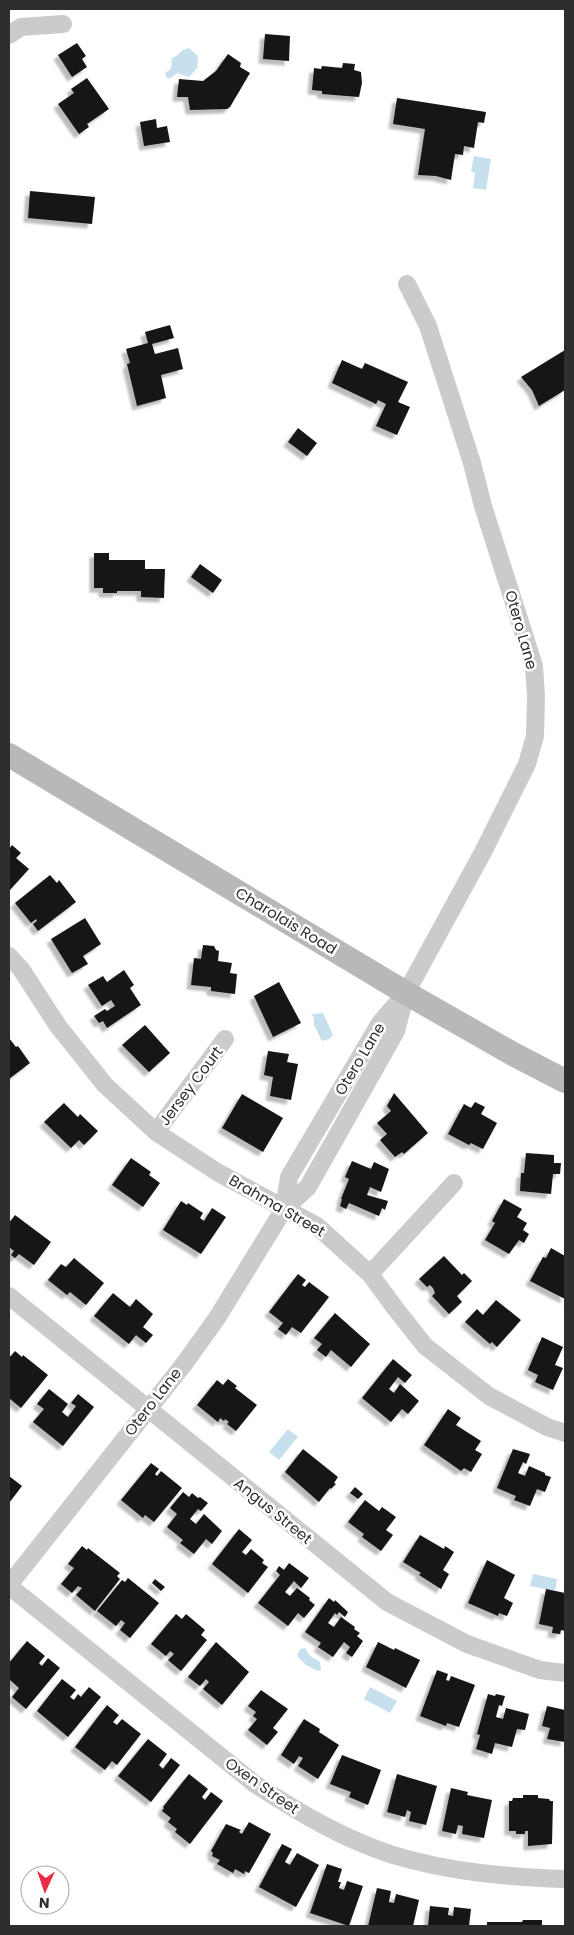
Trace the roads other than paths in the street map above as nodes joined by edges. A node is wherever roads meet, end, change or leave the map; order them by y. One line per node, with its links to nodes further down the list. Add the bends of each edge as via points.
1 (63, 24): 2 (street, via 20,26)
2 (9, 36)
3 (407, 284): 6 (street, Otero Lane, via 428,326 472,463 534,666 536,696 535,736 527,764)
4 (9, 755): 6 (street, Charolais Road)
5 (9, 956): 9 (street, Brahma Street, via 105,1085)
6 (406, 993): 8 (street, Charolais Road); 11 (street, Otero Lane, via 396,1031 382,1057 308,1187)
7 (225, 1039): 9 (street, Jersey Court)
8 (565, 1081)
9 (156, 1132): 11 (street, Brahma Street)
10 (454, 1183): 12 (street)
11 (284, 1210): 12 (street, Brahma Street, via 317,1226); 14 (street, Otero Lane, via 217,1318)
12 (370, 1274): 15 (street, Brahma Street, via 425,1346 458,1373 489,1396)
13 (9, 1296): 14 (street, Angus Street)
14 (149, 1408): 16 (street, Otero Lane); 17 (street, Angus Street, via 387,1602 466,1644 540,1670)
15 (565, 1433)
16 (9, 1586): 18 (street, Oxen Street, via 255,1784 340,1834 427,1864 472,1873)
17 (565, 1673)
18 (565, 1879)

